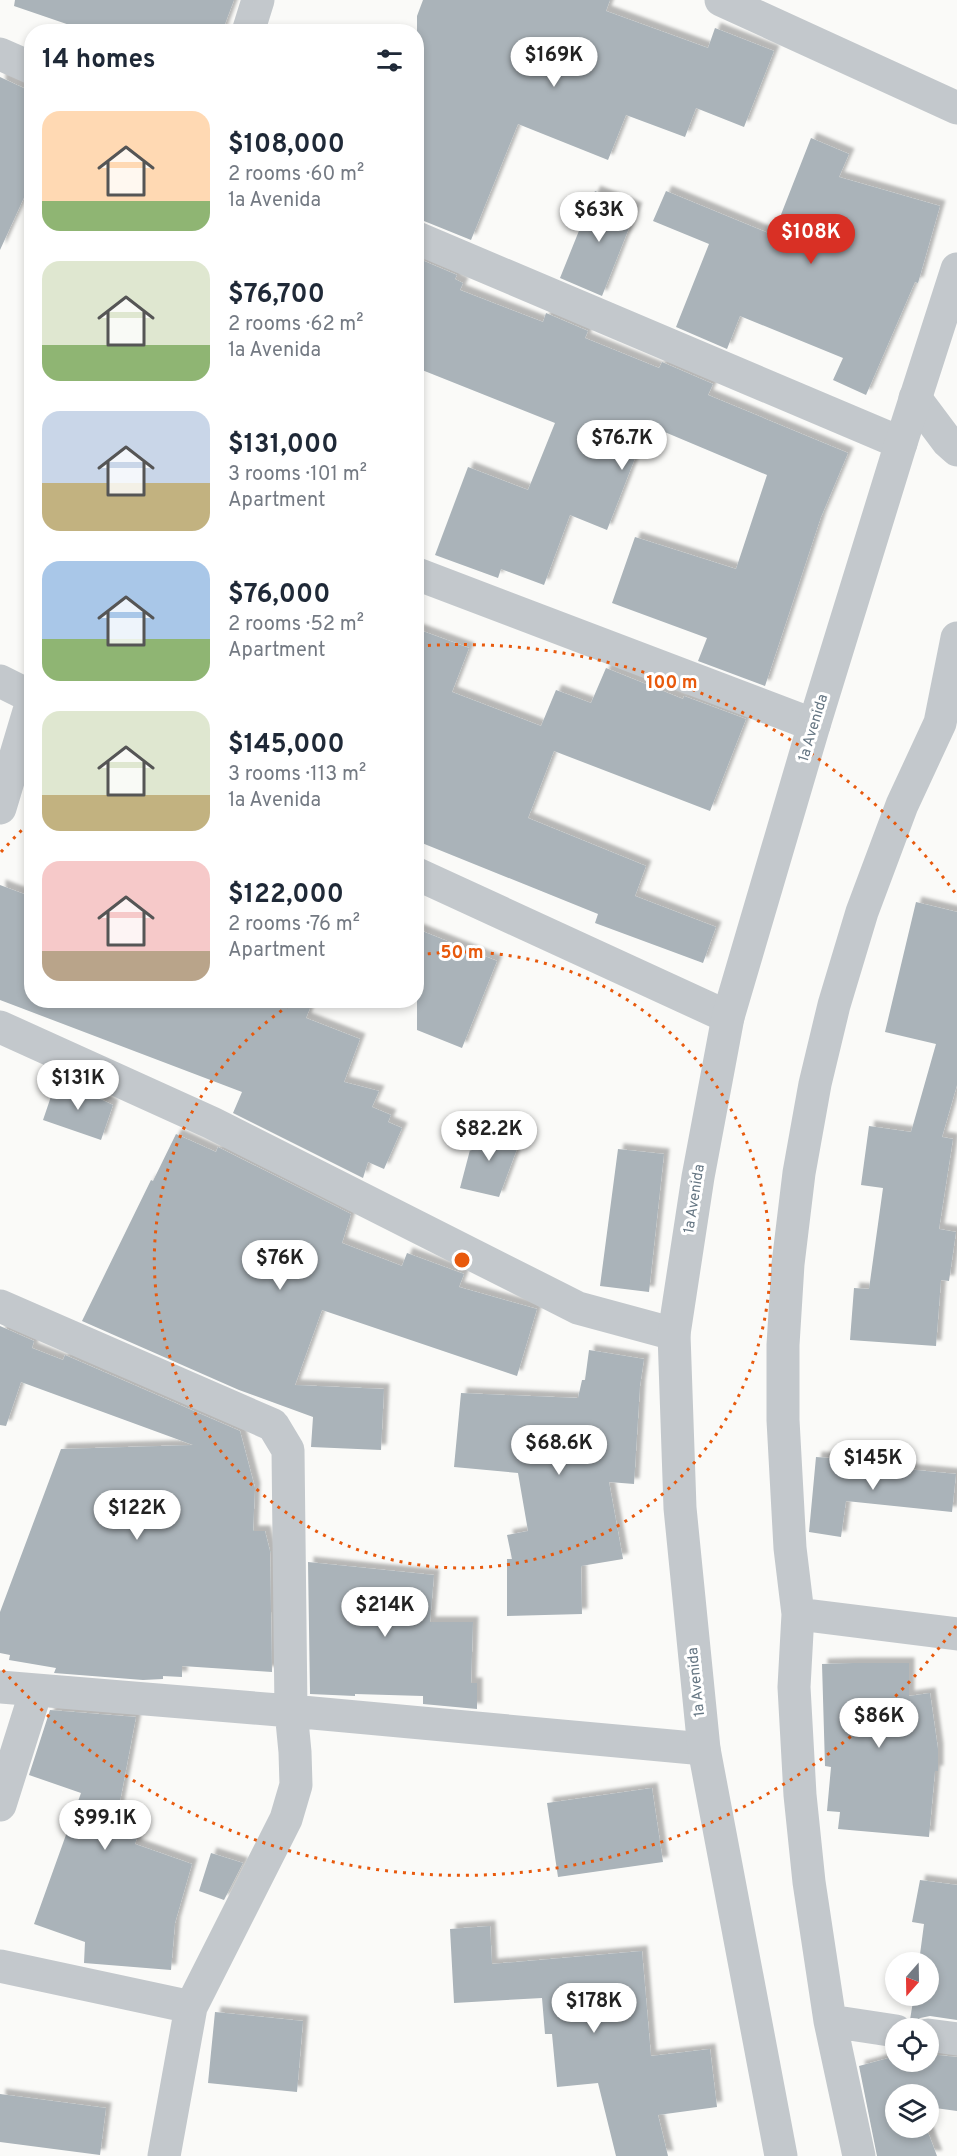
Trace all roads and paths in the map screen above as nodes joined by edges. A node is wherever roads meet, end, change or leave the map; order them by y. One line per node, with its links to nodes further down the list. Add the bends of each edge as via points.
1 (258, 0): 3 (street)
2 (721, 0): 6 (street)
3 (250, 24)
4 (0, 54): 5 (street)
5 (24, 64)
6 (957, 108)
7 (424, 241): 10 (street)
8 (957, 269): 9 (street, 1a Avenida)
9 (915, 398): 10 (street, 1a Avenida); 11 (street)
10 (901, 443): 17 (street, 1a Avenida)
11 (957, 450)
12 (424, 577): 17 (street)
13 (957, 638): 24 (street, via 940,723 902,805 834,1005 799,1173 783,1345 785,1478)
14 (0, 681): 15 (street)
15 (24, 694)
16 (24, 726): 18 (street)
17 (814, 726): 20 (street, 1a Avenida)
18 (0, 808)
19 (424, 877): 20 (street)
20 (728, 1017): 23 (street, 1a Avenida)
21 (0, 1028): 23 (street, via 212,1124 578,1308)
22 (0, 1306): 28 (street, via 273,1425 288,1450)
23 (674, 1334): 29 (street, 1a Avenida, via 680,1508)
24 (798, 1614): 25 (street); 33 (street, via 794,1688 800,1795)
25 (957, 1634)
26 (0, 1687): 27 (street)
27 (36, 1691): 28 (street); 30 (street)
28 (291, 1711): 29 (street); 32 (street, via 296,1785 286,1819)
29 (704, 1749): 38 (street, 1a Avenida)
30 (0, 1805)
31 (0, 1966): 32 (street)
32 (190, 2007): 37 (street)
33 (830, 2021): 34 (street); 39 (street)
34 (885, 2029)
35 (939, 2037): 36 (street)
36 (957, 2039)
37 (164, 2156)
38 (780, 2156)
39 (859, 2156)

